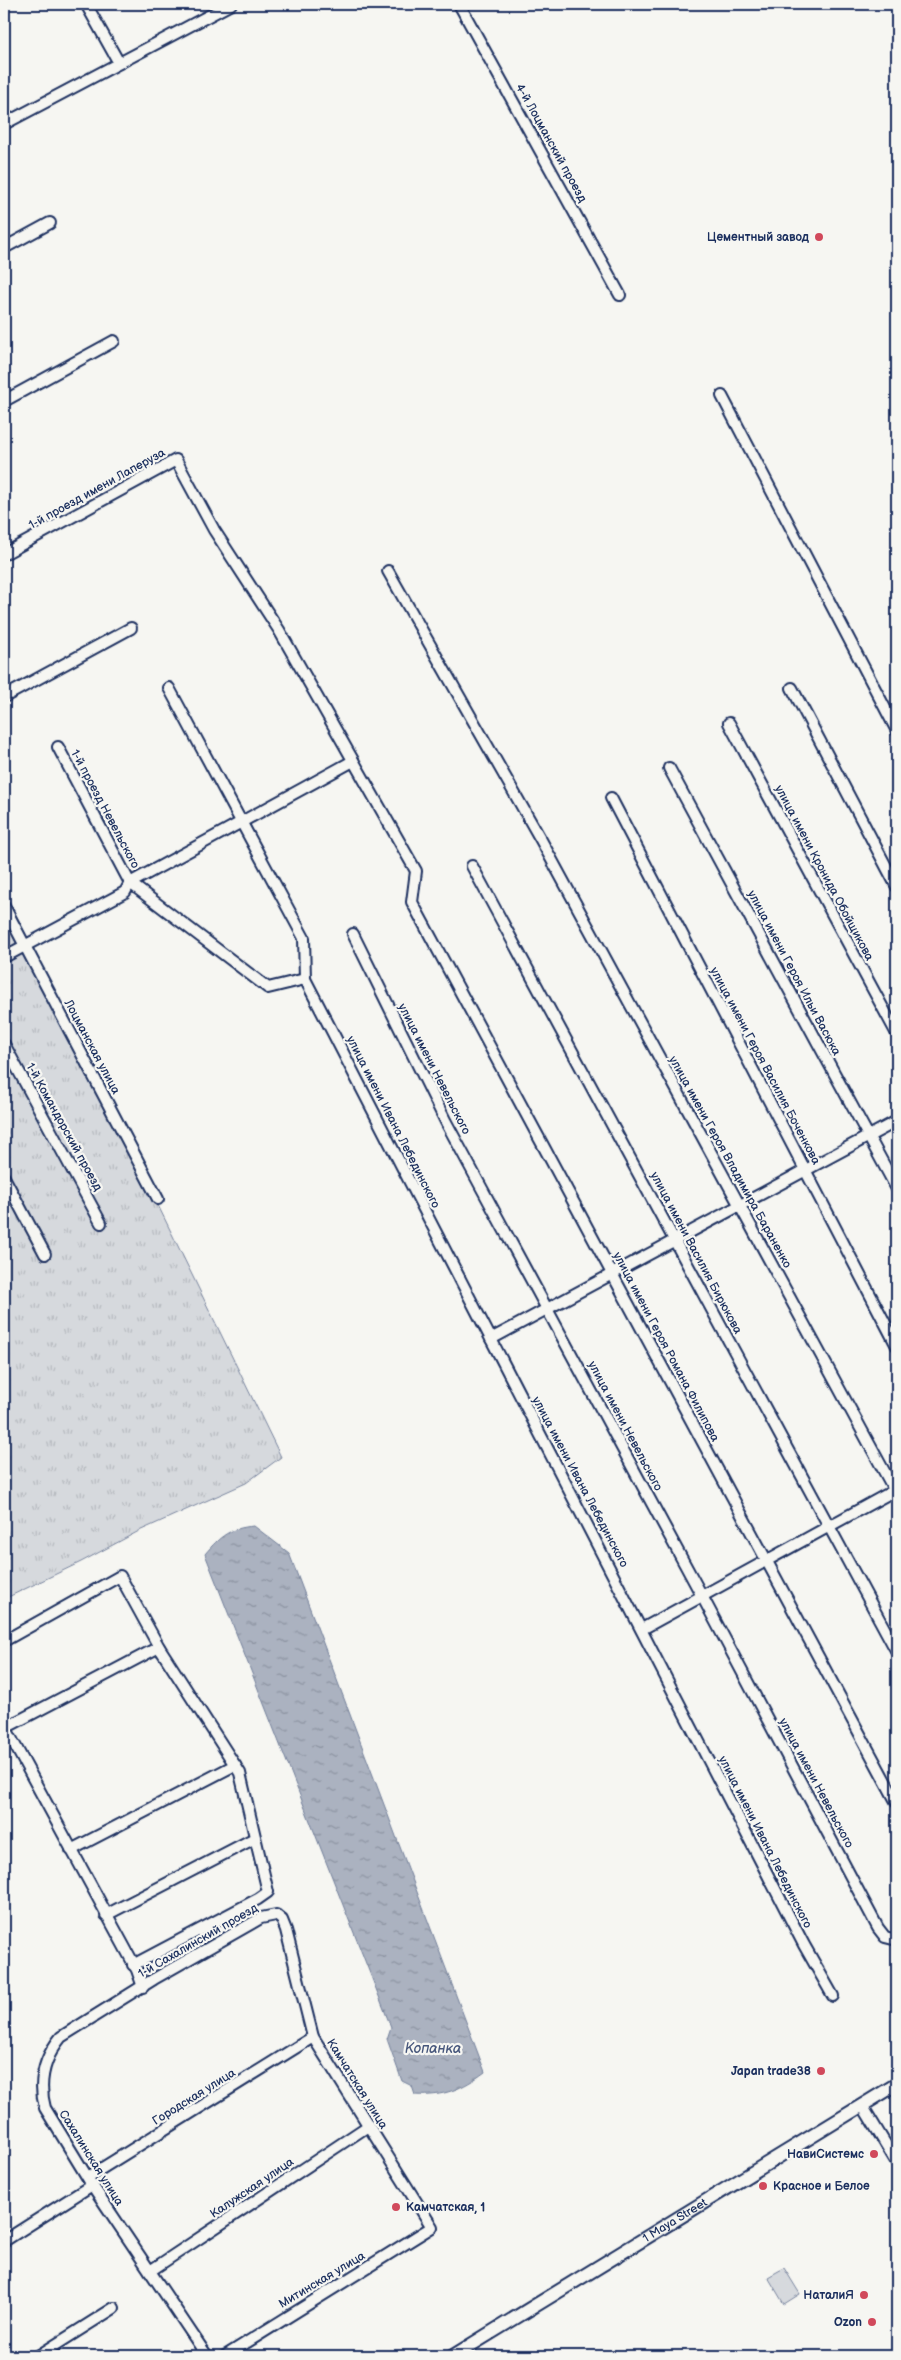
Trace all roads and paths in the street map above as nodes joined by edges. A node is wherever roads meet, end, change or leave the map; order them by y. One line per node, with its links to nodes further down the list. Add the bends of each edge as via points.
1 (86, 4): 4 (street)
2 (459, 4): 8 (street, 4-й Лоцманский проезд)
3 (228, 5): 4 (street)
4 (118, 64): 5 (street)
5 (4, 124)
6 (50, 223): 7 (street)
7 (4, 248)
8 (620, 295)
9 (114, 341): 11 (street)
10 (722, 396): 19 (street)
11 (4, 401)
12 (4, 554): 21 (street, 1-й проезд имени Лаперуза, via 176,460 214,530 279,630)
13 (388, 571): 41 (street, улица имени Героя Владимира Бараненко, via 541,840)
14 (131, 628): 17 (street)
15 (169, 688): 24 (street)
16 (792, 688): 27 (street)
17 (4, 698)
18 (729, 723): 33 (street, улица имени Кронида Обойщикова)
19 (897, 731)
20 (58, 747): 26 (street, 1-й проезд Невельского)
21 (353, 761): 24 (street); 45 (street, улица имени Героя Романа Филипова, via 416,871 412,902)
22 (669, 768): 36 (street, улица имени Героя Ильи Васюка)
23 (611, 798): 37 (street, улица имени Героя Василия Боченкова)
24 (241, 823): 26 (street); 32 (street, via 304,938)
25 (472, 866): 43 (street, улица имени Василия Бирюкова)
26 (130, 883): 30 (street, via 125,892); 32 (street, via 268,988)
27 (897, 887)
28 (4, 906): 30 (street, Лоцманская улица)
29 (352, 934): 46 (street, улица имени Невельского, via 446,1122)
30 (25, 946): 31 (street); 40 (street, Лоцманская улица)
31 (4, 957)
32 (305, 979): 47 (street, улица имени Ивана Лебединского)
33 (897, 1034)
34 (4, 1044): 42 (street, 1-й Командорский проезд)
35 (897, 1122): 36 (street)
36 (869, 1137): 37 (street); 39 (street, улица имени Героя Ильи Васюка)
37 (806, 1170): 41 (street); 48 (street, улица имени Героя Василия Боченкова)
38 (4, 1177): 44 (street)
39 (897, 1190)
40 (158, 1199)
41 (740, 1206): 43 (street); 49 (street, улица имени Героя Владимира Бараненко)
42 (101, 1223)
43 (675, 1240): 45 (street); 50 (street, улица имени Василия Бирюкова)
44 (45, 1254)
45 (612, 1274): 46 (street); 51 (street, улица имени Героя Романа Филипова)
46 (547, 1308): 47 (street); 52 (street, улица имени Невельского)
47 (491, 1339): 53 (street, улица имени Ивана Лебединского)
48 (897, 1346)
49 (896, 1492): 50 (street)
50 (830, 1526): 51 (street); 56 (street, улица имени Василия Бирюкова)
51 (767, 1561): 52 (street); 59 (street, улица имени Героя Романа Филипова)
52 (702, 1596): 53 (street); 64 (street, улица имени Невельского, via 878,1928 885,1937)
53 (642, 1629): 68 (street, улица имени Ивана Лебединского)
54 (4, 1641): 55 (street, via 120,1576)
55 (159, 1648): 57 (street); 58 (street)
56 (897, 1652)
57 (4, 1727): 61 (street)
58 (235, 1765): 60 (street, via 240,1773); 61 (street)
59 (897, 1803)
60 (255, 1838): 62 (street); 65 (street, via 268,1892)
61 (71, 1850): 62 (street)
62 (106, 1915): 65 (street)
63 (276, 1915): 66 (street, 1-й Сахалинский проезд, via 261,1918); 69 (street, Камчатская улица, via 286,1930)
64 (897, 1940)
65 (133, 1965): 66 (street)
66 (143, 1987): 67 (street, 1-й Сахалинский проезд)
67 (134, 1993): 74 (street, Сахалинская улица, via 61,2037 50,2050 42,2076 41,2094 45,2108)
68 (832, 1996)
69 (313, 2037): 72 (street, Камчатская улица); 74 (street, Городская улица)
70 (897, 2084): 71 (street, 1 Maya Street)
71 (862, 2105): 73 (street); 82 (street, 1 Maya Street)
72 (368, 2126): 75 (street, Камчатская улица); 77 (street, Калужская улица)
73 (897, 2163)
74 (90, 2181): 76 (street, Городская улица); 77 (street, Сахалинская улица)
75 (432, 2227): 81 (street, Митинская улица)
76 (4, 2241)
77 (150, 2271): 80 (street, Сахалинская улица)
78 (114, 2308): 79 (street)
79 (38, 2356)
80 (207, 2356)
81 (225, 2356)
82 (453, 2356)

